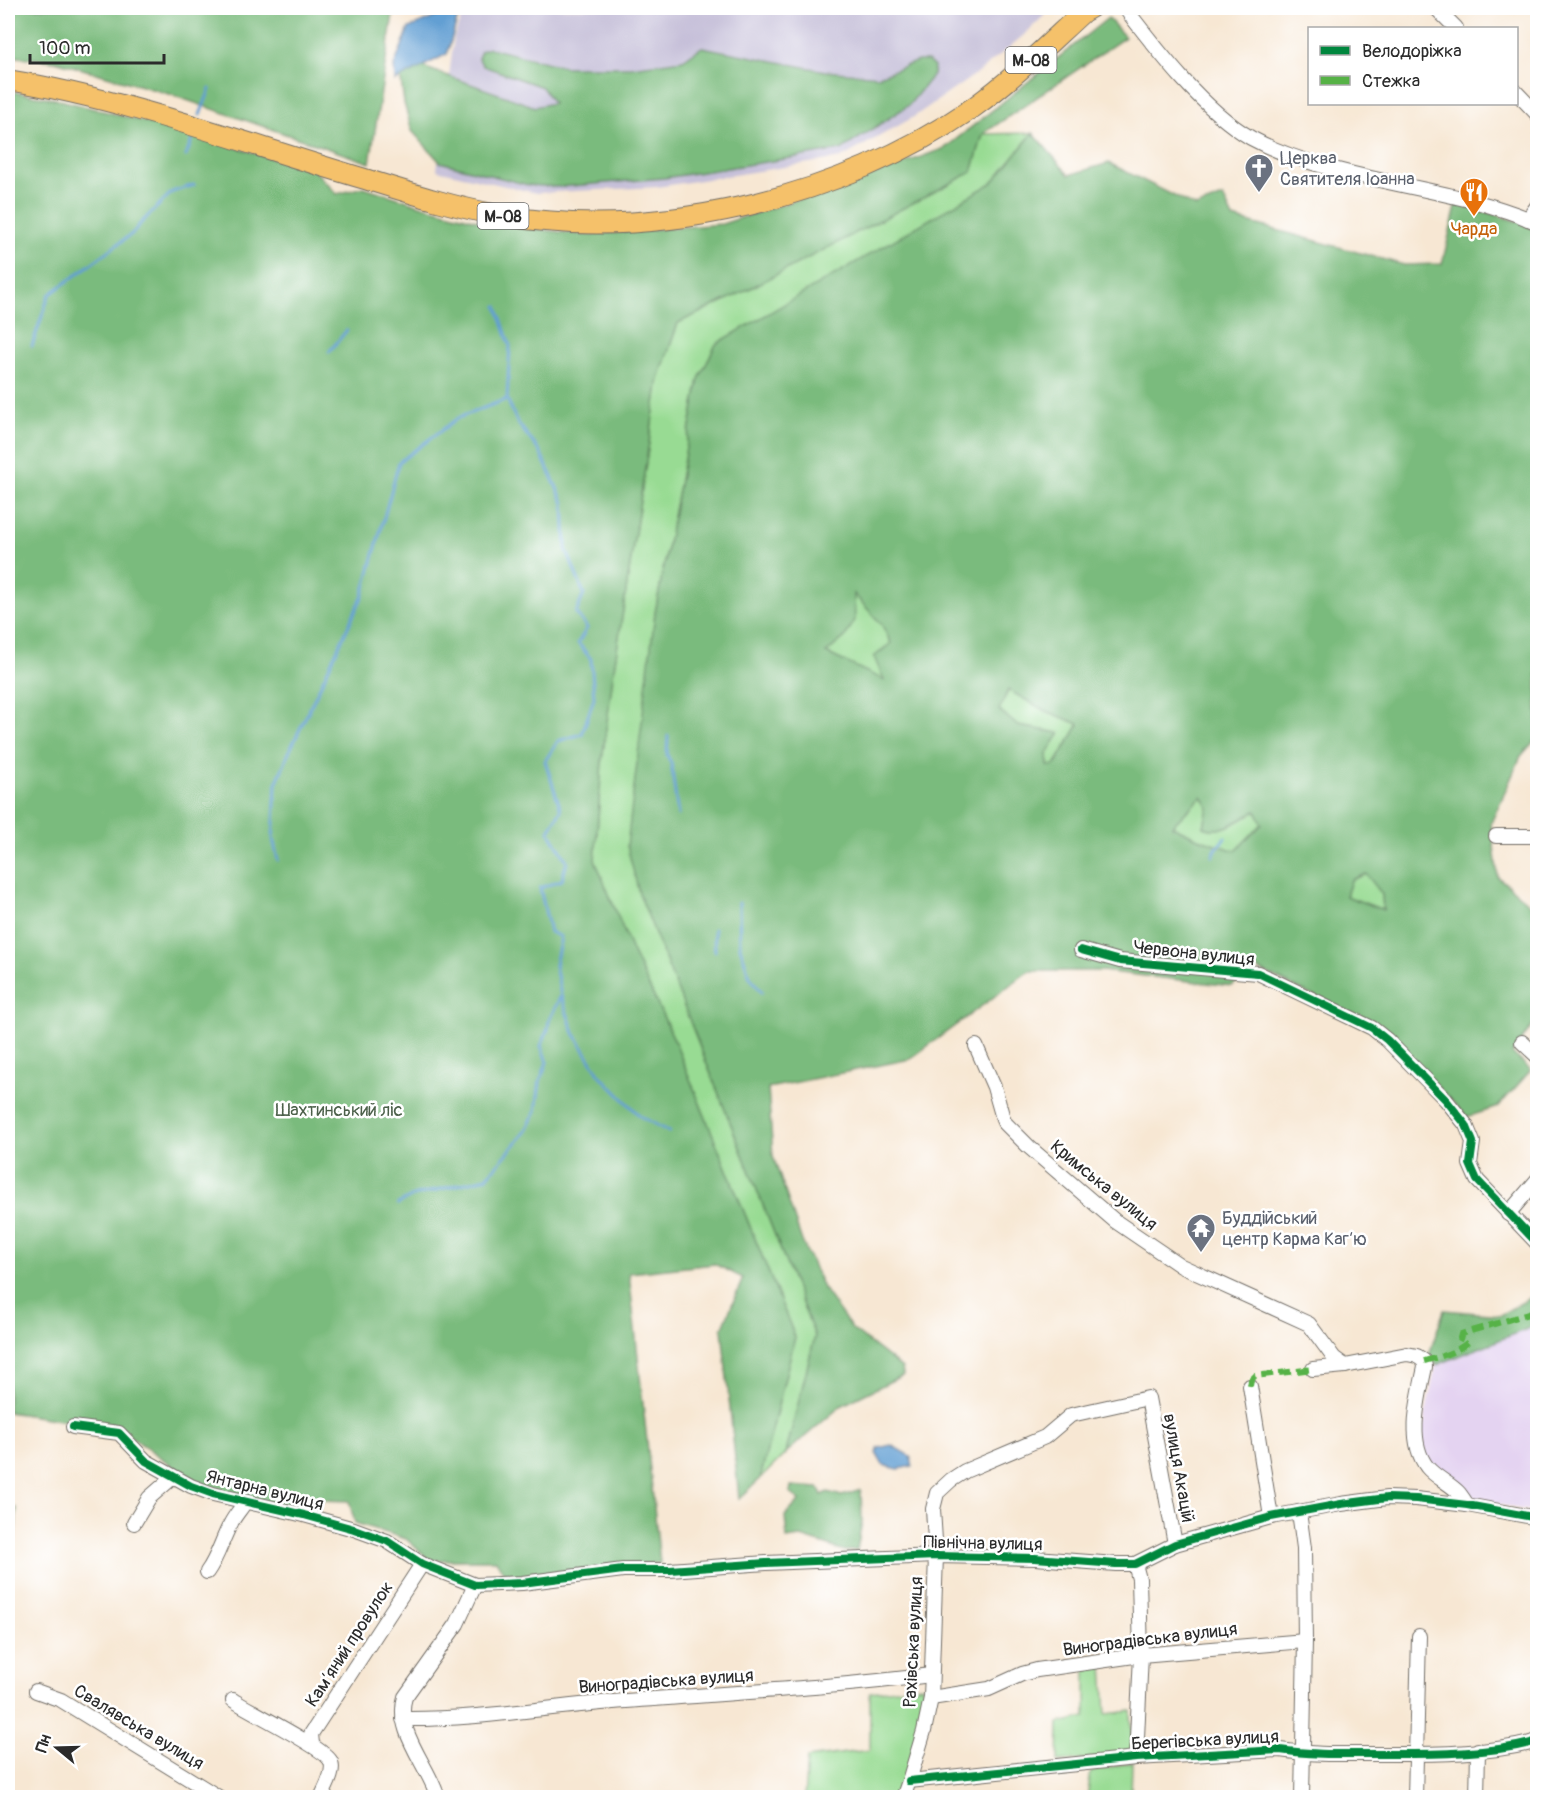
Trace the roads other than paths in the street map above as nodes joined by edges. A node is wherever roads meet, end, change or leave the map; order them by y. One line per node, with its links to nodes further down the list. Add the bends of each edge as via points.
1 (1125, 8): 9 (street, via 1203,99 1251,138 1312,163 1460,197)
2 (1436, 8): 4 (street)
3 (1087, 9): 5 (highway, М-08, via 1014,76 975,105 868,166 829,182 726,210 611,224 536,221 449,204 184,122 69,91)
4 (1455, 27)
5 (8, 80)
6 (1518, 94): 7 (street)
7 (1538, 114)
8 (1538, 205): 9 (street)
9 (1533, 221)
10 (1496, 836): 11 (street)
11 (1538, 836)
12 (1081, 950): 17 (street, Червона вулиця, via 1120,961 1258,973 1372,1028 1396,1048 1466,1125 1473,1142 1470,1164 1477,1180)
13 (1522, 1042): 15 (street)
14 (976, 1046): 19 (street, Кримська вулиця, via 1004,1122 1099,1208 1181,1266 1309,1324)
15 (1538, 1057)
16 (1538, 1179): 17 (street)
17 (1508, 1214): 18 (street, Червона вулиця)
18 (1538, 1244)
19 (1345, 1366): 20 (street); 26 (street, via 1407,1354 1424,1361 1416,1413 1417,1449 1426,1467 1459,1492)
20 (1313, 1369)
21 (1250, 1386): 28 (street)
22 (1148, 1398): 31 (street, вулиця Акацій); 32 (street, Рахівська вулиця, via 1071,1415 1046,1437 951,1480 937,1493 933,1509)
23 (73, 1427): 24 (street, Янтарна вулиця, via 119,1433 146,1461)
24 (173, 1477): 25 (street, Янтарна вулиця); 30 (street, via 149,1498)
25 (245, 1502): 33 (street, Янтарна вулиця, via 304,1515 387,1541); 35 (street)
26 (1467, 1505): 27 (street, Північна вулиця, via 1387,1498); 29 (street, Північна вулиця)
27 (1299, 1512): 28 (street, Північна вулиця); 38 (street, via 1304,1548)
28 (1271, 1517): 31 (street, Північна вулиця)
29 (1538, 1518)
30 (134, 1523)
31 (1175, 1544): 34 (street, Північна вулиця)
32 (936, 1556): 34 (street, Північна вулиця); 36 (street, Північна вулиця, via 623,1570); 40 (street, Рахівська вулиця)
33 (422, 1564): 36 (street, Північна вулиця); 46 (street, Камʼяний провулок, via 311,1734)
34 (1135, 1564): 39 (street, via 1139,1579)
35 (207, 1572)
36 (475, 1585): 44 (street, via 457,1624 405,1697)
37 (1419, 1635): 49 (street)
38 (1305, 1641): 39 (street, Виноградівська вулиця); 48 (street)
39 (1141, 1655): 42 (street, Виноградівська вулиця, via 1037,1670 989,1689); 50 (street)
40 (931, 1675): 42 (street, Рахівська вулиця); 44 (street, Виноградівська вулиця, via 497,1715)
41 (36, 1691): 52 (street, Свалявська вулиця, via 61,1700)
42 (931, 1698): 51 (street, Рахівська вулиця)
43 (233, 1700): 46 (street)
44 (404, 1719): 54 (street)
45 (1538, 1741): 47 (street, Берегівська вулиця)
46 (312, 1744): 53 (street, via 328,1756 332,1765)
47 (1478, 1750): 49 (street, Берегівська вулиця); 58 (street)
48 (1304, 1754): 49 (street, Берегівська вулиця); 50 (street, Берегівська вулиця, via 1280,1750); 56 (street)
49 (1416, 1754): 57 (street)
50 (1136, 1758): 51 (street, Берегівська вулиця)
51 (909, 1781): 55 (street, Рахівська вулиця)
52 (220, 1797)
53 (321, 1797)
54 (438, 1797)
55 (903, 1797)
56 (1302, 1797)
57 (1415, 1797)
58 (1477, 1797)

